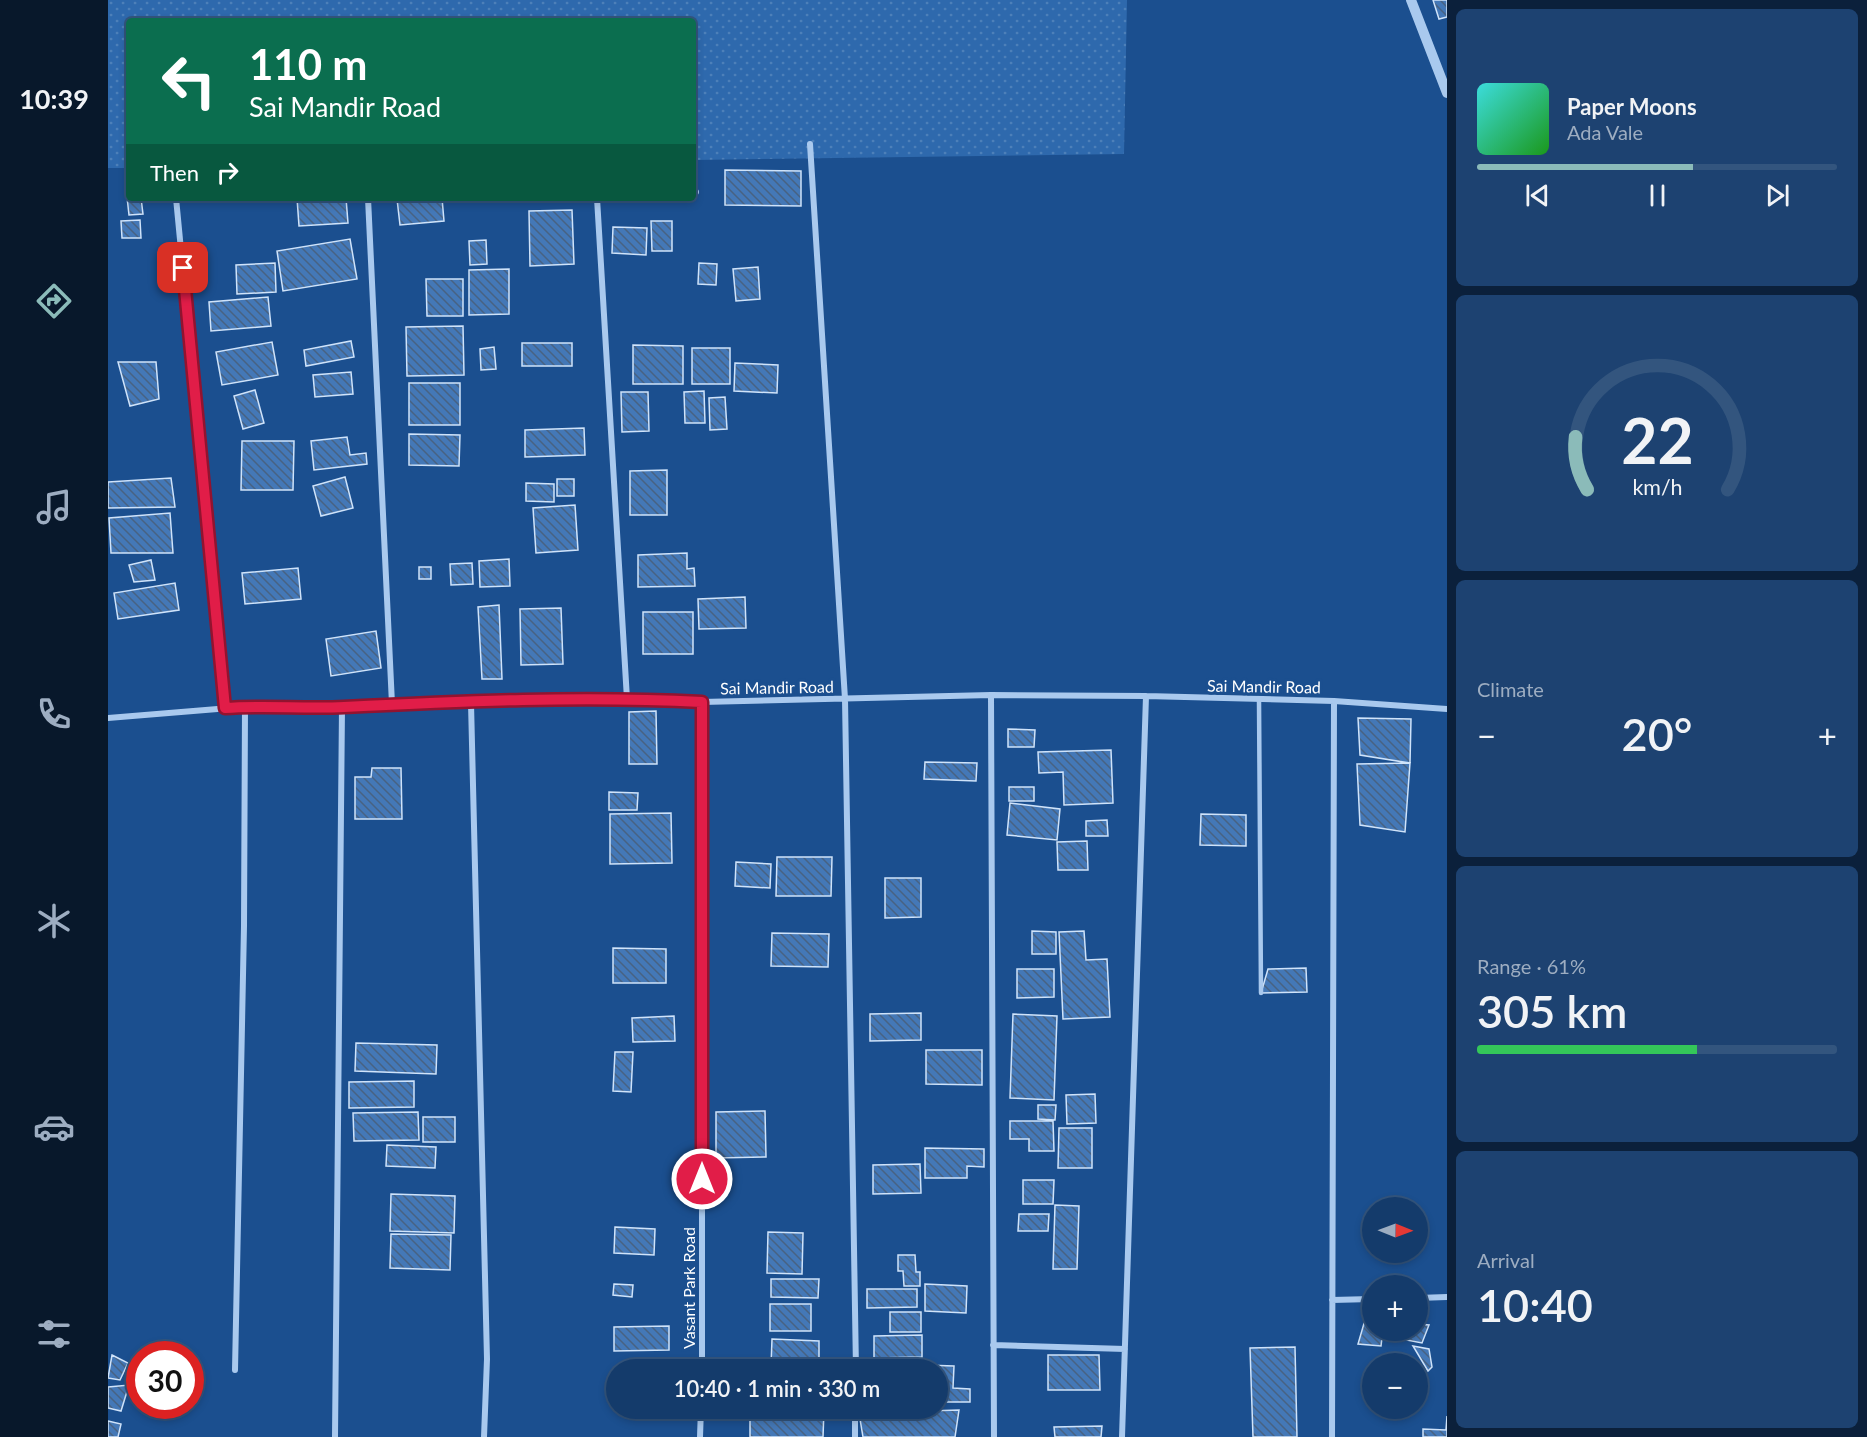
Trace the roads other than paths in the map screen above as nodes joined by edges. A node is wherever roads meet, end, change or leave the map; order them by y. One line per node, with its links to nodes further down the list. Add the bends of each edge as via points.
1 (1412, 0): 2 (street)
2 (1447, 93)
3 (810, 144): 10 (street)
4 (176, 201): 18 (street)
5 (368, 201): 15 (street)
6 (597, 201): 9 (street)
7 (991, 695): 8 (street, Sai Mandir Road); 10 (street, Sai Mandir Road); 26 (street)
8 (1146, 696): 11 (street, Sai Mandir Road); 27 (street)
9 (627, 699): 12 (street, Sai Mandir Road); 14 (street, Sai Mandir Road)
10 (845, 699): 12 (street, Sai Mandir Road); 29 (street)
11 (1259, 700): 13 (street, Sai Mandir Road); 21 (lane)
12 (702, 702): 28 (street, Vasant Park Road)
13 (1334, 702): 19 (street, Sai Mandir Road); 25 (street)
14 (471, 703): 15 (street, Sai Mandir Road); 34 (street, via 487,1359)
15 (392, 704): 17 (street, Sai Mandir Road)
16 (245, 706): 17 (street, Sai Mandir Road); 18 (street, Sai Mandir Road); 30 (street)
17 (342, 707): 33 (street)
18 (225, 708): 20 (street, Sai Mandir Road)
19 (1447, 709)
20 (108, 718)
21 (1261, 993)
22 (1428, 1298): 23 (street)
23 (1447, 1298)
24 (1362, 1299): 25 (street)
25 (1332, 1300): 39 (street)
26 (993, 1345): 27 (street); 37 (street)
27 (1125, 1348): 38 (street)
28 (702, 1359)
29 (856, 1359)
30 (235, 1370)
31 (701, 1419): 35 (street)
32 (855, 1419): 36 (street)
33 (335, 1437)
34 (484, 1437)
35 (700, 1437)
36 (855, 1437)
37 (994, 1437)
38 (1122, 1437)
39 (1332, 1437)

